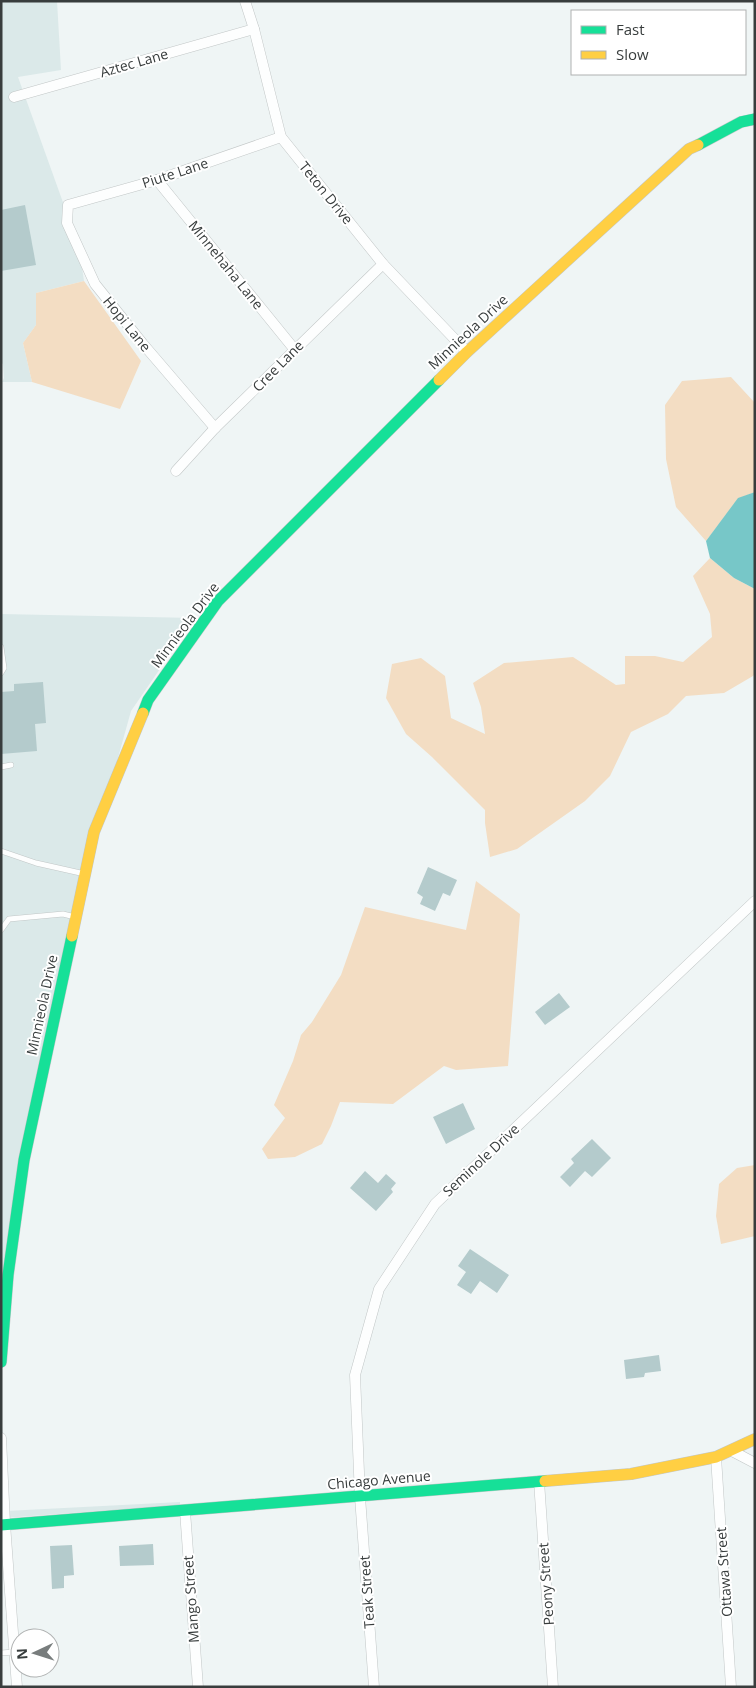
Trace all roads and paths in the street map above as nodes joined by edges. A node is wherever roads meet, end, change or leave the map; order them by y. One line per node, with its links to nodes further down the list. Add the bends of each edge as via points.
1 (245, 1): 2 (street, Teton Drive)
2 (254, 29): 3 (street, Aztec Lane); 5 (street, Teton Drive)
3 (14, 96)
4 (755, 119): 10 (street, Minnieola Drive, via 741,122 689,149)
5 (281, 137): 6 (street, Piute Lane); 8 (street, Teton Drive)
6 (157, 180): 7 (street, Piute Lane); 9 (street, Minnehaha Lane)
7 (68, 205): 11 (street, Hopi Lane, via 67,223 94,284)
8 (383, 264): 9 (street, Cree Lane); 10 (street, Teton Drive)
9 (295, 350): 11 (street, Cree Lane)
10 (467, 352): 18 (street, Minnieola Drive, via 218,601 148,700 94,832)
11 (216, 428): 12 (street, Cree Lane)
12 (176, 471)
13 (1, 647): 14 (lane, via 4,668)
14 (1, 673)
15 (11, 765): 16 (lane)
16 (1, 767)
17 (1, 851): 18 (lane)
18 (85, 874): 20 (street, Minnieola Drive)
19 (755, 901): 29 (street, Seminole Drive, via 435,1204 379,1288 356,1375)
20 (76, 918): 21 (lane, via 63,914 9,919); 22 (street, Minnieola Drive, via 24,1160 8,1275)
21 (1, 930)
22 (1, 1362)
23 (1, 1438): 31 (street)
24 (755, 1439): 25 (street, Chicago Avenue)
25 (732, 1451): 26 (street, Chicago Avenue); 27 (street)
26 (716, 1457): 28 (street, Chicago Avenue, via 631,1474); 36 (street, Ottawa Street)
27 (755, 1462)
28 (538, 1481): 29 (street, Chicago Avenue); 35 (street, Peony Street)
29 (360, 1497): 30 (street, Chicago Avenue); 34 (street, Teak Street)
30 (185, 1511): 31 (street, Chicago Avenue); 33 (street, Mango Street)
31 (3, 1524): 32 (street)
32 (12, 1628)
33 (198, 1687)
34 (374, 1687)
35 (553, 1687)
36 (731, 1687)

